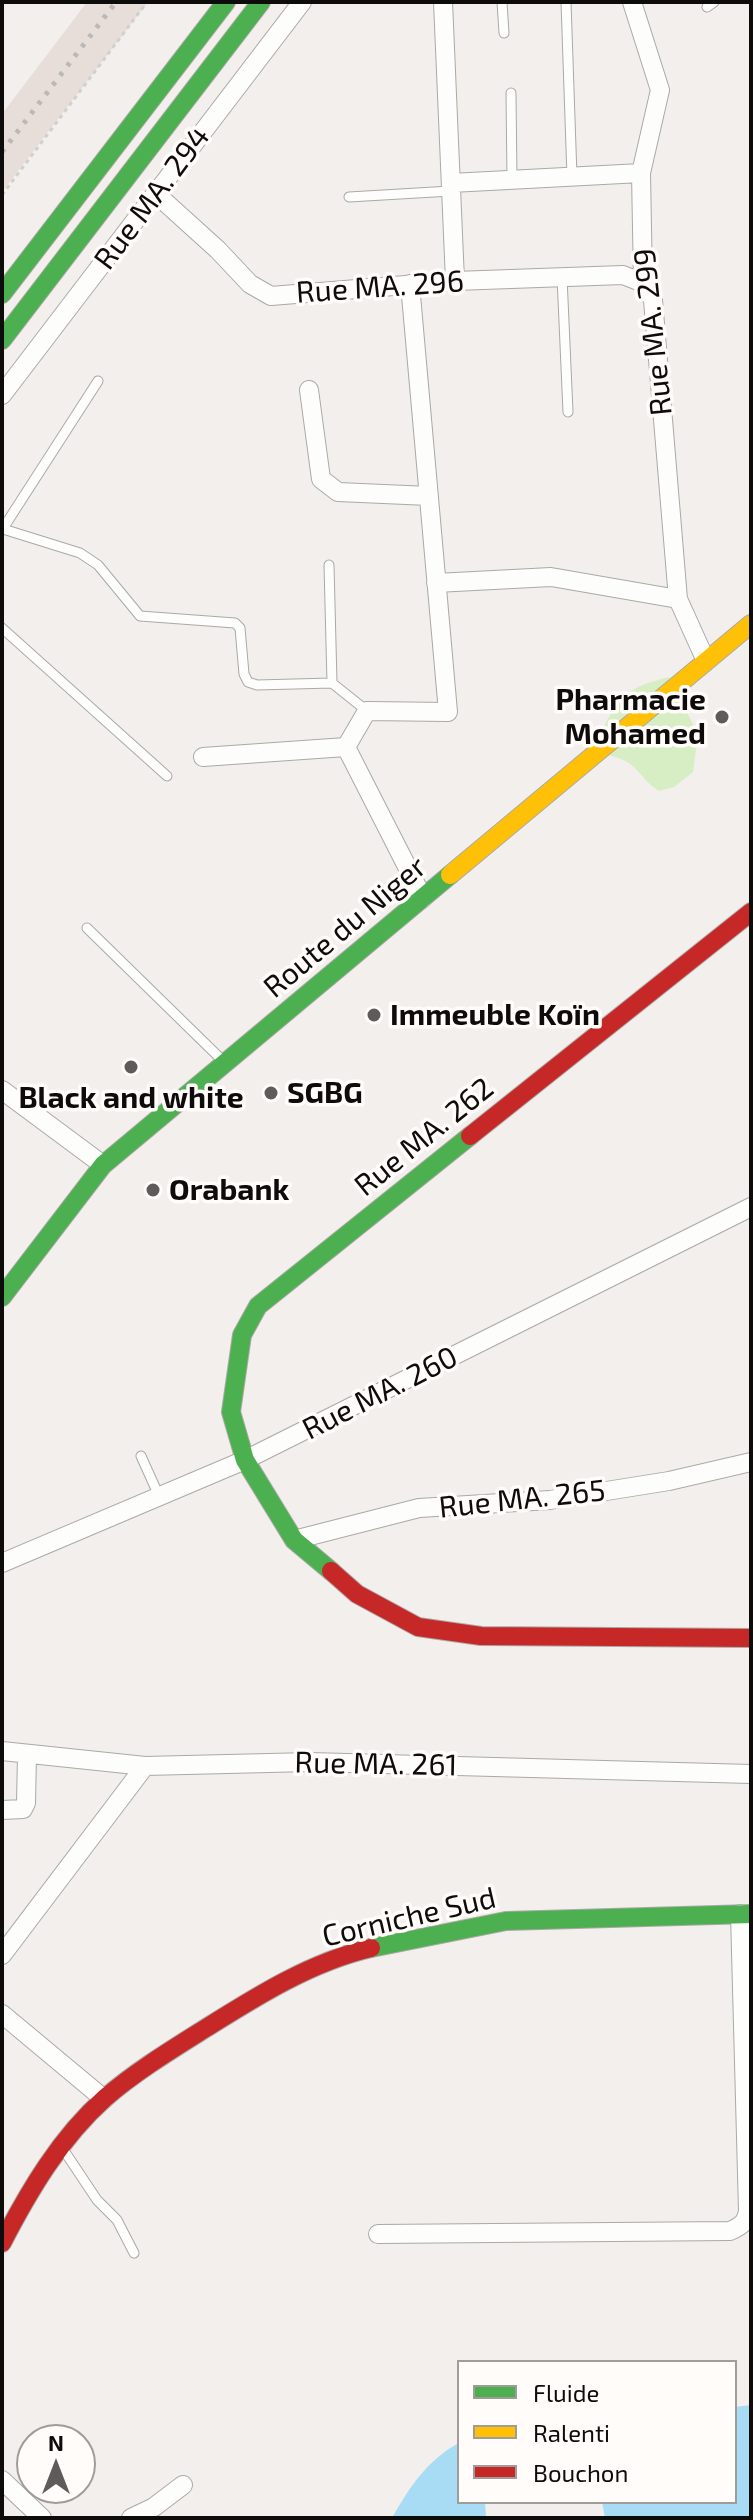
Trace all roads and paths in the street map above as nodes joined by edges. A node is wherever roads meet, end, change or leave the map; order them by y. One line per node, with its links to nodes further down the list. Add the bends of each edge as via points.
1 (147, 2): 16 (path)
2 (226, 2): 22 (main road)
3 (261, 2): 23 (main road)
4 (302, 2): 15 (street, Rue MA. 294)
5 (443, 2): 14 (street)
6 (502, 2): 9 (lane)
7 (566, 2): 12 (lane)
8 (632, 2): 11 (street, Rue MA. 299, via 660,90)
9 (504, 33)
10 (511, 93): 13 (lane)
11 (641, 173): 12 (street); 20 (street, Rue MA. 299)
12 (572, 177): 13 (street)
13 (512, 180): 14 (street)
14 (451, 187): 17 (lane); 19 (street)
15 (155, 193): 21 (street, Rue MA. 296, via 250,284 271,296); 26 (street, Rue MA. 294)
16 (2, 195)
17 (349, 197)
18 (562, 277): 19 (street, Rue MA. 296); 20 (street, Rue MA. 296, via 623,275); 27 (lane)
19 (455, 281): 21 (street, Rue MA. 296)
20 (643, 283): 32 (street, Rue MA. 299, via 653,300)
21 (410, 284): 28 (street)
22 (2, 294)
23 (2, 340)
24 (98, 381): 29 (lane)
25 (309, 390): 28 (street, via 321,479 331,488)
26 (2, 395)
27 (568, 412)
28 (429, 496): 31 (street)
29 (3, 530): 36 (lane, via 80,553 98,565 140,616 235,623 248,682)
30 (329, 565): 36 (lane)
31 (436, 583): 32 (street, via 551,577); 37 (street, via 448,712)
32 (678, 599): 35 (street, Rue MA. 299)
33 (751, 624): 35 (main road, Route du Niger)
34 (2, 628): 40 (lane)
35 (706, 661): 41 (main road, Route du Niger)
36 (332, 683): 37 (lane)
37 (367, 711): 38 (street)
38 (346, 747): 39 (street); 41 (street)
39 (203, 757)
40 (167, 776)
41 (423, 898): 44 (main road, Route du Niger)
42 (751, 912): 50 (main road, Rue MA. 262, via 258,1306 242,1335 231,1412)
43 (87, 928): 44 (lane)
44 (225, 1064): 46 (main road, Route du Niger)
45 (2, 1090): 46 (street)
46 (103, 1165): 48 (main road, Route du Niger)
47 (751, 1208): 50 (street, Rue MA. 260)
48 (2, 1297)
49 (141, 1456): 52 (lane)
50 (245, 1460): 52 (street, Rue MA. 260); 53 (main road, Rue MA. 262)
51 (751, 1462): 53 (street, Rue MA. 265, via 550,1500 419,1508)
52 (159, 1496): 54 (street, Rue MA. 260)
53 (294, 1540): 55 (main road, Rue MA. 262, via 357,1594 418,1627 481,1636)
54 (2, 1563)
55 (751, 1638)
56 (2, 1751): 57 (street, Rue MA. 261)
57 (27, 1755): 58 (street, Rue MA. 261); 60 (street, via 26,1803 23,1809)
58 (145, 1766): 59 (street, Rue MA. 261, via 310,1762); 62 (street)
59 (751, 1774)
60 (2, 1810)
61 (746, 1914): 64 (main road, Corniche Sud, via 506,1921 355,1952 275,1985); 66 (street, via 748,2211 741,2226 730,2231)
62 (2, 1955)
63 (2, 2014): 64 (street)
64 (104, 2099): 65 (main road, Corniche Sud)
65 (61, 2146): 67 (main road, Corniche Sud); 68 (lane, via 117,2220)
66 (378, 2234)
67 (2, 2243)
68 (134, 2253)
69 (2, 2480): 71 (street)
70 (183, 2485): 72 (street)
71 (42, 2518)
72 (131, 2518)

